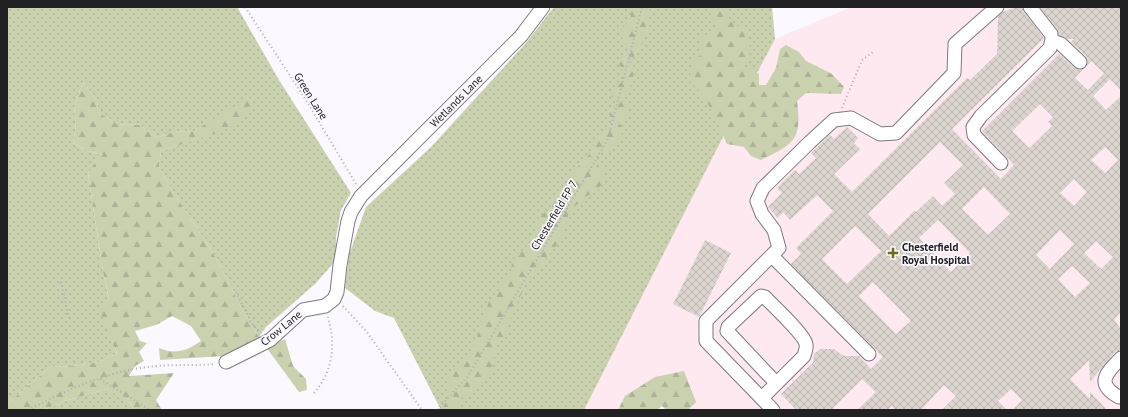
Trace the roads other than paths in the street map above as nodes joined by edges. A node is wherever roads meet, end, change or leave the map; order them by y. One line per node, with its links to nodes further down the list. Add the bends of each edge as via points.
1 (543, 7): 8 (street, Wetlands Lane, via 521,36 364,192 348,221 337,292 334,299)
2 (998, 7): 7 (street, via 955,44 954,73 896,133 880,134 851,118 837,120 810,142 763,188 757,201 762,214 774,230 779,248)
3 (1030, 7): 4 (street)
4 (1052, 38): 5 (street); 6 (street, via 1050,48 973,127 974,135)
5 (1080, 62)
6 (1001, 163)
7 (772, 256): 9 (street); 14 (street, via 706,321 706,341)
8 (325, 306): 11 (street, Crow Lane, via 303,310 267,342)
9 (869, 354)
10 (1121, 358): 15 (street, via 1107,372 1105,379 1106,386)
11 (226, 362)
12 (1121, 368): 15 (street, via 1113,379)
13 (776, 383): 13 (street, via 804,356 806,342 765,297 761,296 728,327 727,331); 14 (street)
14 (762, 398): 16 (street)
15 (1120, 398)
16 (773, 410)

